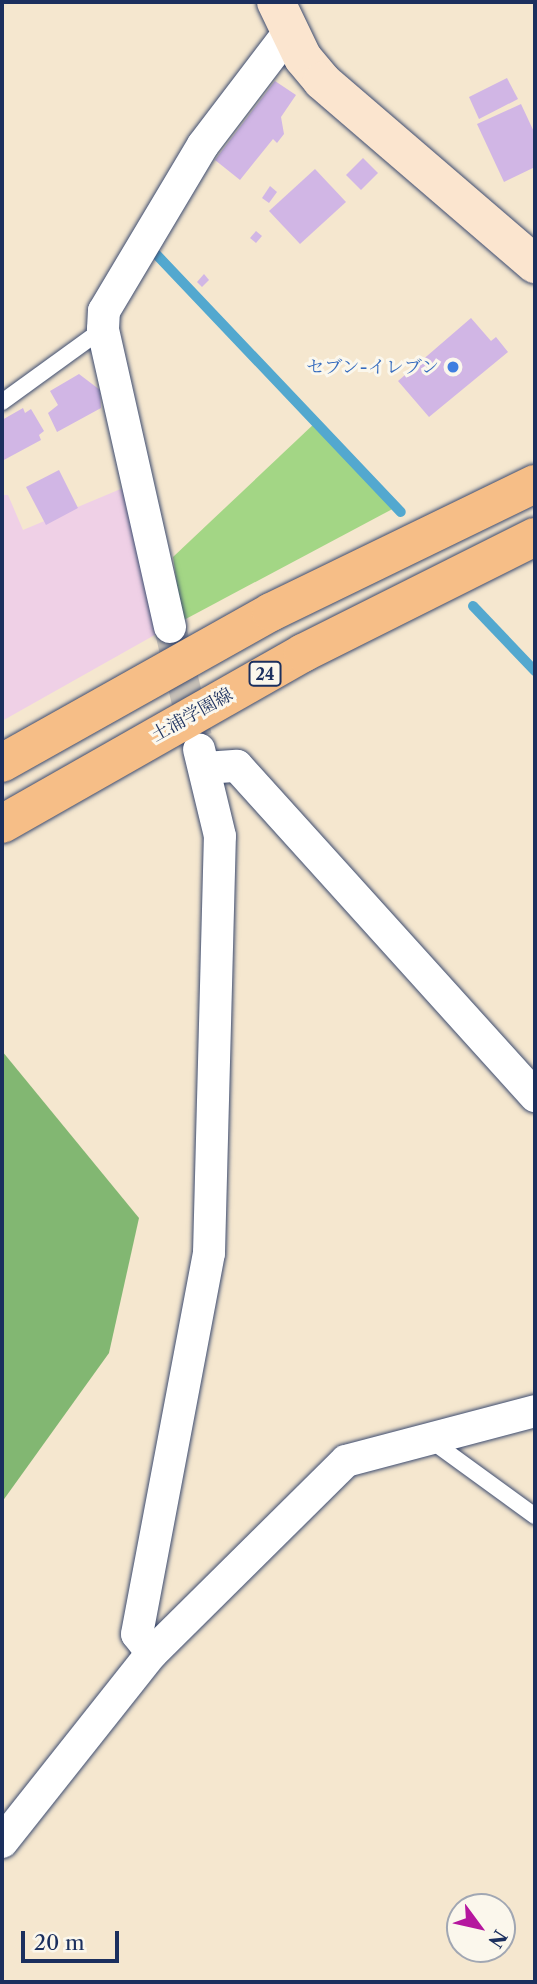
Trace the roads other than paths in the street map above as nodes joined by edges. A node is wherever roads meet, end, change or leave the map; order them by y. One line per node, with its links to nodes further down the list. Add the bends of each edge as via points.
1 (283, 16): 2 (street, via 322,81); 3 (street, via 104,312)
2 (535, 264)
3 (103, 329): 4 (lane); 7 (street)
4 (2, 402)
5 (535, 484): 8 (main road, via 271,612)
6 (535, 537): 9 (main road, 土浦学園線 / 24, via 303,653)
7 (170, 627)
8 (2, 763)
9 (2, 824)
10 (535, 1096): 14 (street, via 237,766 202,759 220,836 209,1253 137,1634)
11 (535, 1411): 12 (street)
12 (428, 1438): 13 (lane); 14 (street, via 346,1461)
13 (535, 1516)
14 (152, 1653): 15 (street)
15 (2, 1842)

